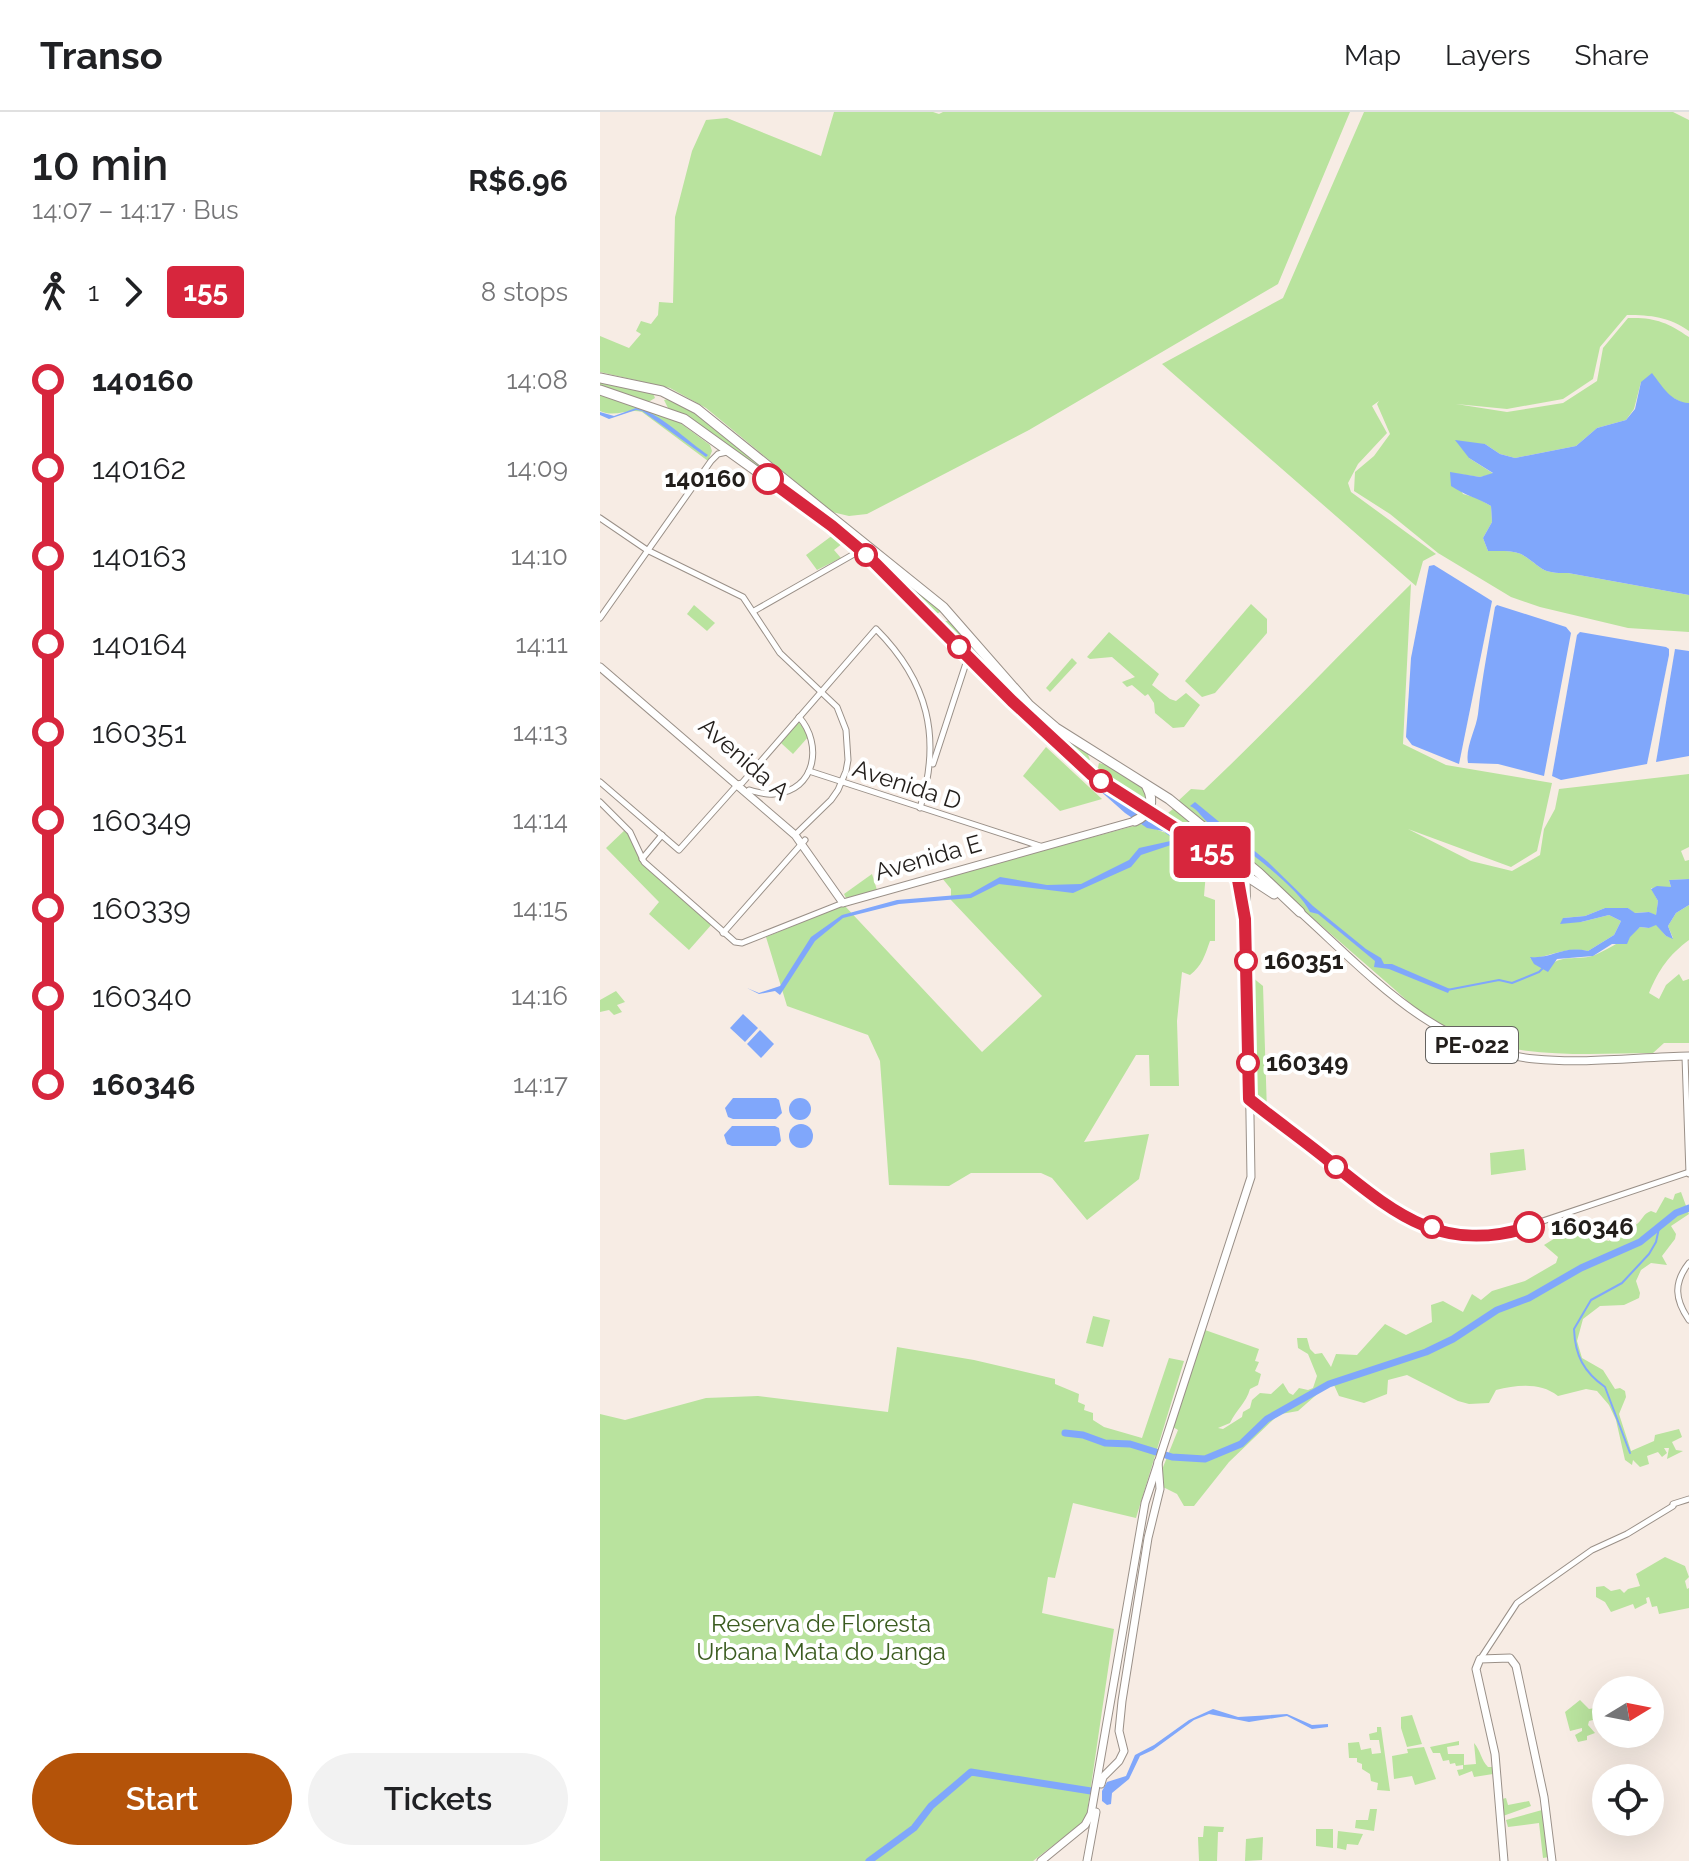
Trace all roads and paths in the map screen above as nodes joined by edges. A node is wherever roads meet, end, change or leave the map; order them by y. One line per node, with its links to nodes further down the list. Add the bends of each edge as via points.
1 (600, 378): 2 (highway, PE-022)
2 (649, 388): 4 (highway, PE-022); 5 (highway, via 656,398)
3 (600, 390): 5 (highway)
4 (675, 397): 6 (highway, via 663,402); 14 (highway, PE-022, via 697,409)
5 (645, 405): 6 (highway)
6 (677, 416): 7 (highway)
7 (707, 436): 8 (highway); 9 (street, via 714,451)
8 (729, 452): 9 (street); 12 (highway)
9 (711, 461): 11 (street)
10 (600, 518): 11 (street)
11 (647, 550): 15 (street, via 738,595); 16 (street)
12 (861, 550): 13 (highway); 15 (street)
13 (892, 581): 14 (highway, via 937,614 937,607); 17 (highway)
14 (910, 582): 18 (highway, PE-022, via 954,617)
15 (754, 611): 21 (street, via 780,653)
16 (600, 618)
17 (968, 657): 20 (highway); 27 (street)
18 (989, 660): 20 (highway, via 953,621 944,622 945,630); 24 (highway, PE-022, via 1029,705)
19 (600, 664): 31 (main road, Avenida A)
20 (989, 678): 23 (highway)
21 (822, 691): 22 (street); 27 (street, via 876,629 905,662 920,691 930,736); 29 (street, via 837,707 846,730 848,760)
22 (799, 717): 26 (street, via 812,737); 31 (street)
23 (1042, 729): 24 (highway, via 1086,763 1090,758); 30 (highway)
24 (1085, 746): 25 (highway, PE-022)
25 (1113, 763): 30 (highway, via 1096,765); 32 (highway, PE-022)
26 (809, 771): 29 (street, Avenida D); 33 (street, via 782,793)
27 (928, 780): 35 (street)
28 (600, 782): 39 (street)
29 (842, 782): 35 (street, Avenida D); 38 (street)
30 (1103, 783): 36 (highway, via 1128,798)
31 (740, 784): 33 (main road, Avenida A); 39 (street, via 679,850); 40 (main road, Avenida A)
32 (1145, 784): 36 (highway, via 1151,795); 37 (highway, PE-022)
33 (749, 790): 38 (main road, Avenida A)
34 (600, 802): 44 (street, via 630,832)
35 (920, 808): 41 (street, Avenida D)
36 (1142, 816): 41 (main road, Avenida E); 42 (highway, PE-022, via 1170,824)
37 (1198, 821): 42 (highway, via 1175,808 1168,810 1172,822); 43 (highway, PE-022)
38 (798, 832): 40 (main road, Avenida A)
39 (662, 835): 44 (street)
40 (804, 841): 49 (main road, Avenida A); 52 (street)
41 (1040, 847): 49 (main road, Avenida E)
42 (1209, 850): 45 (highway, PE-022)
43 (1239, 857): 46 (main road); 50 (highway, PE-022)
44 (642, 859): 52 (street)
45 (1224, 859): 46 (highway, PE-022); 51 (main road, via 1238,880)
46 (1246, 875): 47 (highway, PE-022); 48 (main road)
47 (1263, 886): 48 (highway); 50 (highway, PE-022)
48 (1246, 887): 51 (main road)
49 (845, 902): 52 (street, Avenida E, via 742,943)
50 (1300, 912): 53 (main road, PE-022, via 1414,1013 1467,1043 1538,1060)
51 (1245, 919): 54 (main road)
52 (723, 933)
53 (1687, 1056): 55 (street)
54 (1249, 1099): 55 (street, via 1400,1215 1459,1235 1495,1237); 58 (main road, via 1249,1185)
55 (1689, 1173)
56 (1689, 1263): 57 (street, via 1676,1293)
57 (1689, 1320)
58 (1158, 1460): 59 (main road); 60 (main road)
59 (1149, 1487): 60 (main road); 63 (main road)
60 (1160, 1489): 64 (main road, via 1122,1701 1119,1731)
61 (1689, 1499): 62 (street, via 1592,1550 1517,1603)
62 (1480, 1659): 69 (main road, via 1476,1666 1495,1754); 70 (main road, via 1510,1658 1516,1666)
63 (1103, 1751): 64 (main road, via 1112,1760); 65 (main road, via 1091,1814)
64 (1124, 1755): 66 (main road, via 1101,1781)
65 (1078, 1831): 66 (main road, via 1086,1830); 67 (main road)
66 (1090, 1837): 68 (main road)
67 (1041, 1861)
68 (1087, 1861)
69 (1504, 1861)
70 (1552, 1861)

